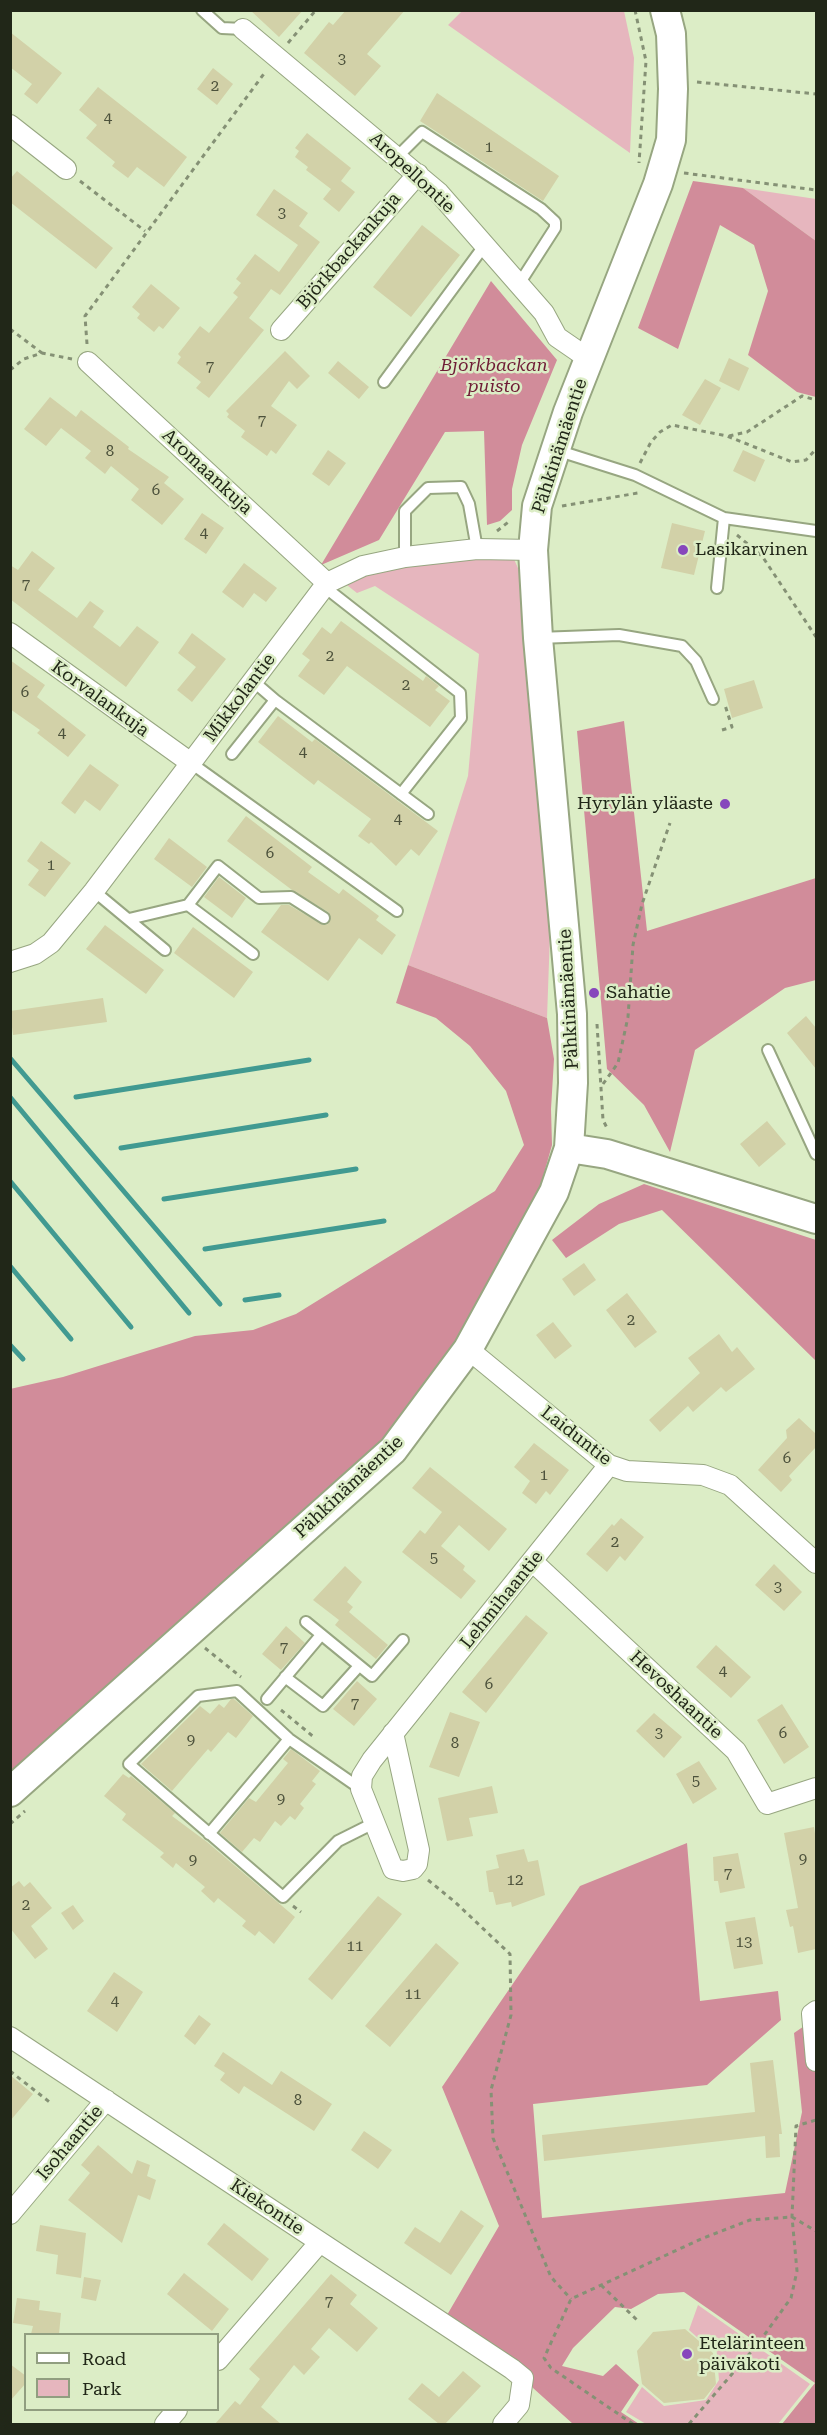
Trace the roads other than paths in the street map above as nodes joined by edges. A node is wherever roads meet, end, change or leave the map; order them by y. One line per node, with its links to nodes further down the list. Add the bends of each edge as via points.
1 (202, 10): 3 (lane, via 222,28)
2 (665, 10): 11 (street, Pähkinämäentie, via 673,78 671,140 658,184)
3 (243, 29): 5 (street, Aropellontie)
4 (10, 125): 6 (street)
5 (398, 156): 7 (street, Aropellontie); 9 (lane, via 422,132 555,222 555,228)
6 (66, 169)
7 (418, 174): 8 (street, Aropellontie); 10 (street, Björkbackankuja)
8 (484, 246): 9 (street, Aropellontie); 13 (lane)
9 (519, 284): 11 (street, Aropellontie, via 558,337)
10 (281, 330)
11 (589, 359): 14 (street, Pähkinämäentie)
12 (88, 362): 20 (street, Aromaankuja)
13 (384, 382)
14 (556, 450): 15 (lane, via 634,475); 18 (street, Pähkinämäentie, via 537,506)
15 (724, 518): 16 (lane); 21 (lane)
16 (816, 531)
17 (477, 549): 18 (street, Mikkolantie); 19 (street, Mikkolantie); 19 (lane, via 470,504 461,487 428,488 405,511)
18 (533, 550): 23 (street, Pähkinämäentie)
19 (405, 557): 20 (street, Mikkolantie, via 363,566)
20 (327, 583): 24 (street, Mikkolantie); 29 (lane, via 331,592 460,693 460,718)
21 (717, 588)
22 (10, 633): 28 (street, Korvalankuja)
23 (538, 638): 25 (lane, via 619,635 682,646 696,661); 40 (street, Pähkinämäentie, via 572,1014)
24 (253, 681): 26 (lane); 28 (street, Mikkolantie)
25 (713, 699)
26 (275, 700): 27 (lane); 29 (lane)
27 (232, 754)
28 (191, 763): 31 (street, Mikkolantie); 33 (lane)
29 (401, 794): 30 (lane)
30 (428, 814)
31 (94, 891): 35 (lane); 38 (street, Mikkolantie, via 51,943 35,954)
32 (188, 905): 34 (lane, via 218,866 259,898 291,897); 35 (lane); 37 (lane)
33 (397, 911)
34 (324, 918)
35 (129, 920): 36 (lane)
36 (165, 950)
37 (253, 954)
38 (10, 962)
39 (768, 1050): 41 (lane)
40 (569, 1148): 42 (street, via 607,1154); 43 (street, Pähkinämäentie, via 554,1192)
41 (816, 1154)
42 (816, 1219)
43 (468, 1349): 44 (street, Laiduntie); 57 (street, Pähkinämäentie, via 393,1450)
44 (609, 1465): 45 (street, Lehmihaantie); 46 (street, Laiduntie, via 627,1471 703,1474 730,1485)
45 (532, 1561): 53 (street, Lehmihaantie); 55 (street, Hevoshaantie, via 736,1751 767,1804)
46 (816, 1563)
47 (306, 1622): 48 (lane)
48 (321, 1635): 50 (lane); 51 (lane)
49 (403, 1640): 50 (lane, via 372,1676)
50 (359, 1666): 51 (lane, via 323,1706)
51 (285, 1677): 52 (lane)
52 (267, 1699)
53 (393, 1733): 56 (street, Lehmihaantie, via 362,1776); 58 (street, via 419,1850 413,1869 393,1869)
54 (289, 1739): 56 (lane); 59 (lane); 59 (lane, via 237,1691 198,1696 129,1764)
55 (816, 1788)
56 (361, 1789): 58 (street)
57 (20, 1799)
58 (374, 1823): 59 (lane, via 338,1840 283,1897)
59 (208, 1834)
60 (816, 2011): 62 (street, via 812,2014)
61 (13, 2043): 63 (street, Kiekontie)
62 (816, 2061)
63 (106, 2100): 64 (street, Isohaantie); 65 (street, Kiekontie)
64 (10, 2214)
65 (320, 2242): 66 (street); 69 (street, Kiekontie, via 523,2379 519,2405)
66 (219, 2359)
67 (175, 2411): 68 (street)
68 (165, 2424)
69 (503, 2424)

